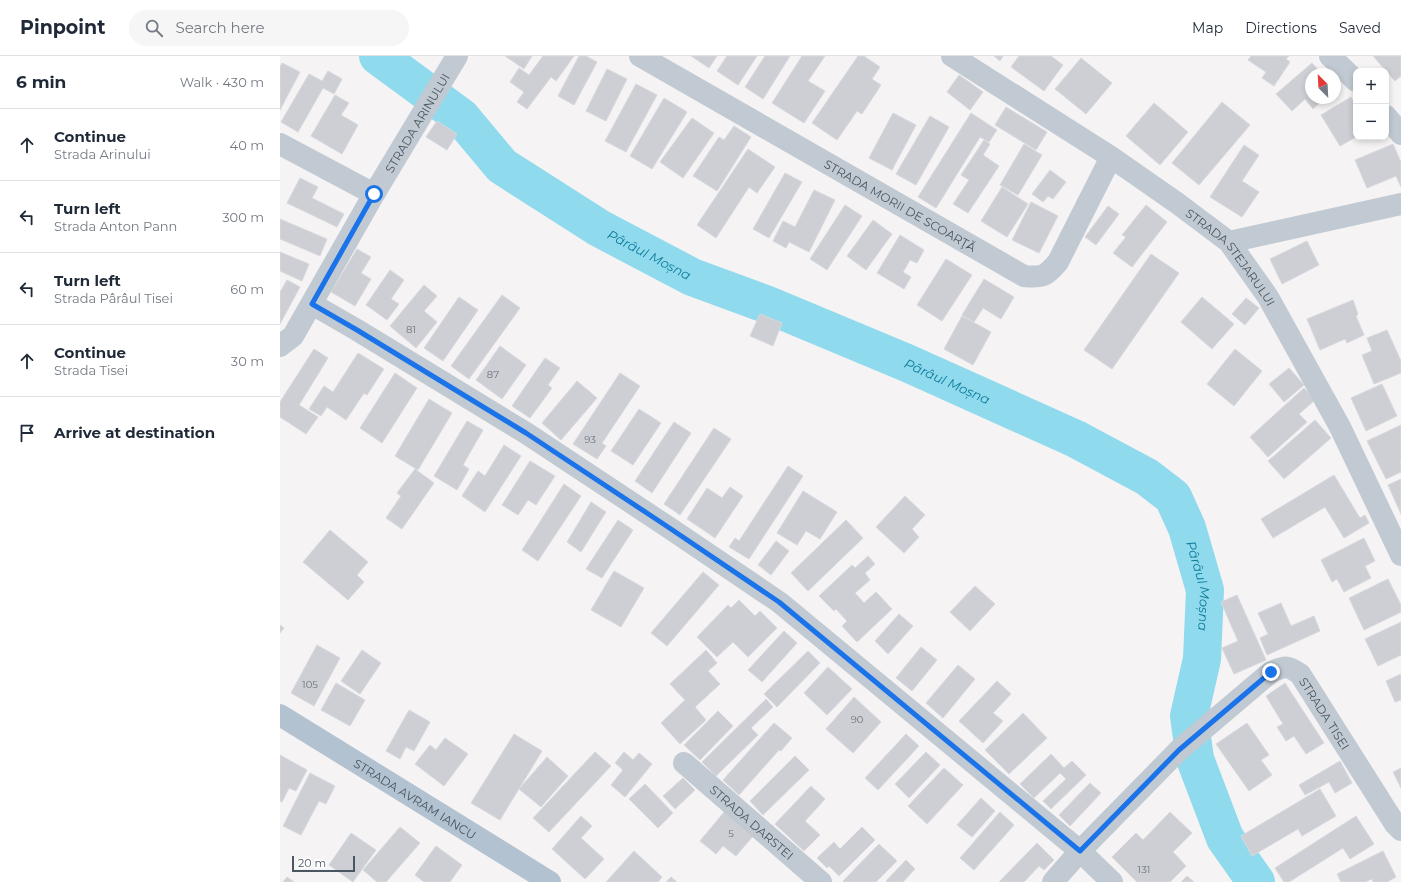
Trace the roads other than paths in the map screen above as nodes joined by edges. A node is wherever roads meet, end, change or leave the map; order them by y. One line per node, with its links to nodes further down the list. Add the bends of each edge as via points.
1 (457, 56): 10 (street, STRADA ARINULUI)
2 (640, 56): 9 (street, STRADA MORII DE SCOARŢĂ, via 1024,276 1048,274 1058,262)
3 (952, 56): 9 (street, STRADA STEJARULUI)
4 (1330, 56): 5 (street)
5 (1353, 78)
6 (1389, 120): 7 (street)
7 (1401, 134)
8 (280, 144): 10 (street)
9 (1111, 157): 12 (street, STRADA STEJARULUI)
10 (374, 194): 13 (street, STRADA ARINULUI)
11 (1401, 204): 12 (street)
12 (1229, 242): 15 (street, STRADA STEJARULUI, via 1268,297 1332,414)
13 (312, 304): 14 (street, STRADA ARINULUI); 19 (street, via 526,433 779,602)
14 (286, 341)
15 (1401, 555)
16 (280, 715): 20 (main road, STRADA AVRAM IANCU)
17 (684, 763): 21 (street, STRADA DARSTEI)
18 (1401, 830): 19 (street, STRADA TISEI, via 1300,674 1284,666 1271,672 1179,750)
19 (1080, 851): 22 (street, STRADA TISEI); 23 (street)
20 (550, 882)
21 (821, 882)
22 (1053, 882)
23 (1112, 882)

